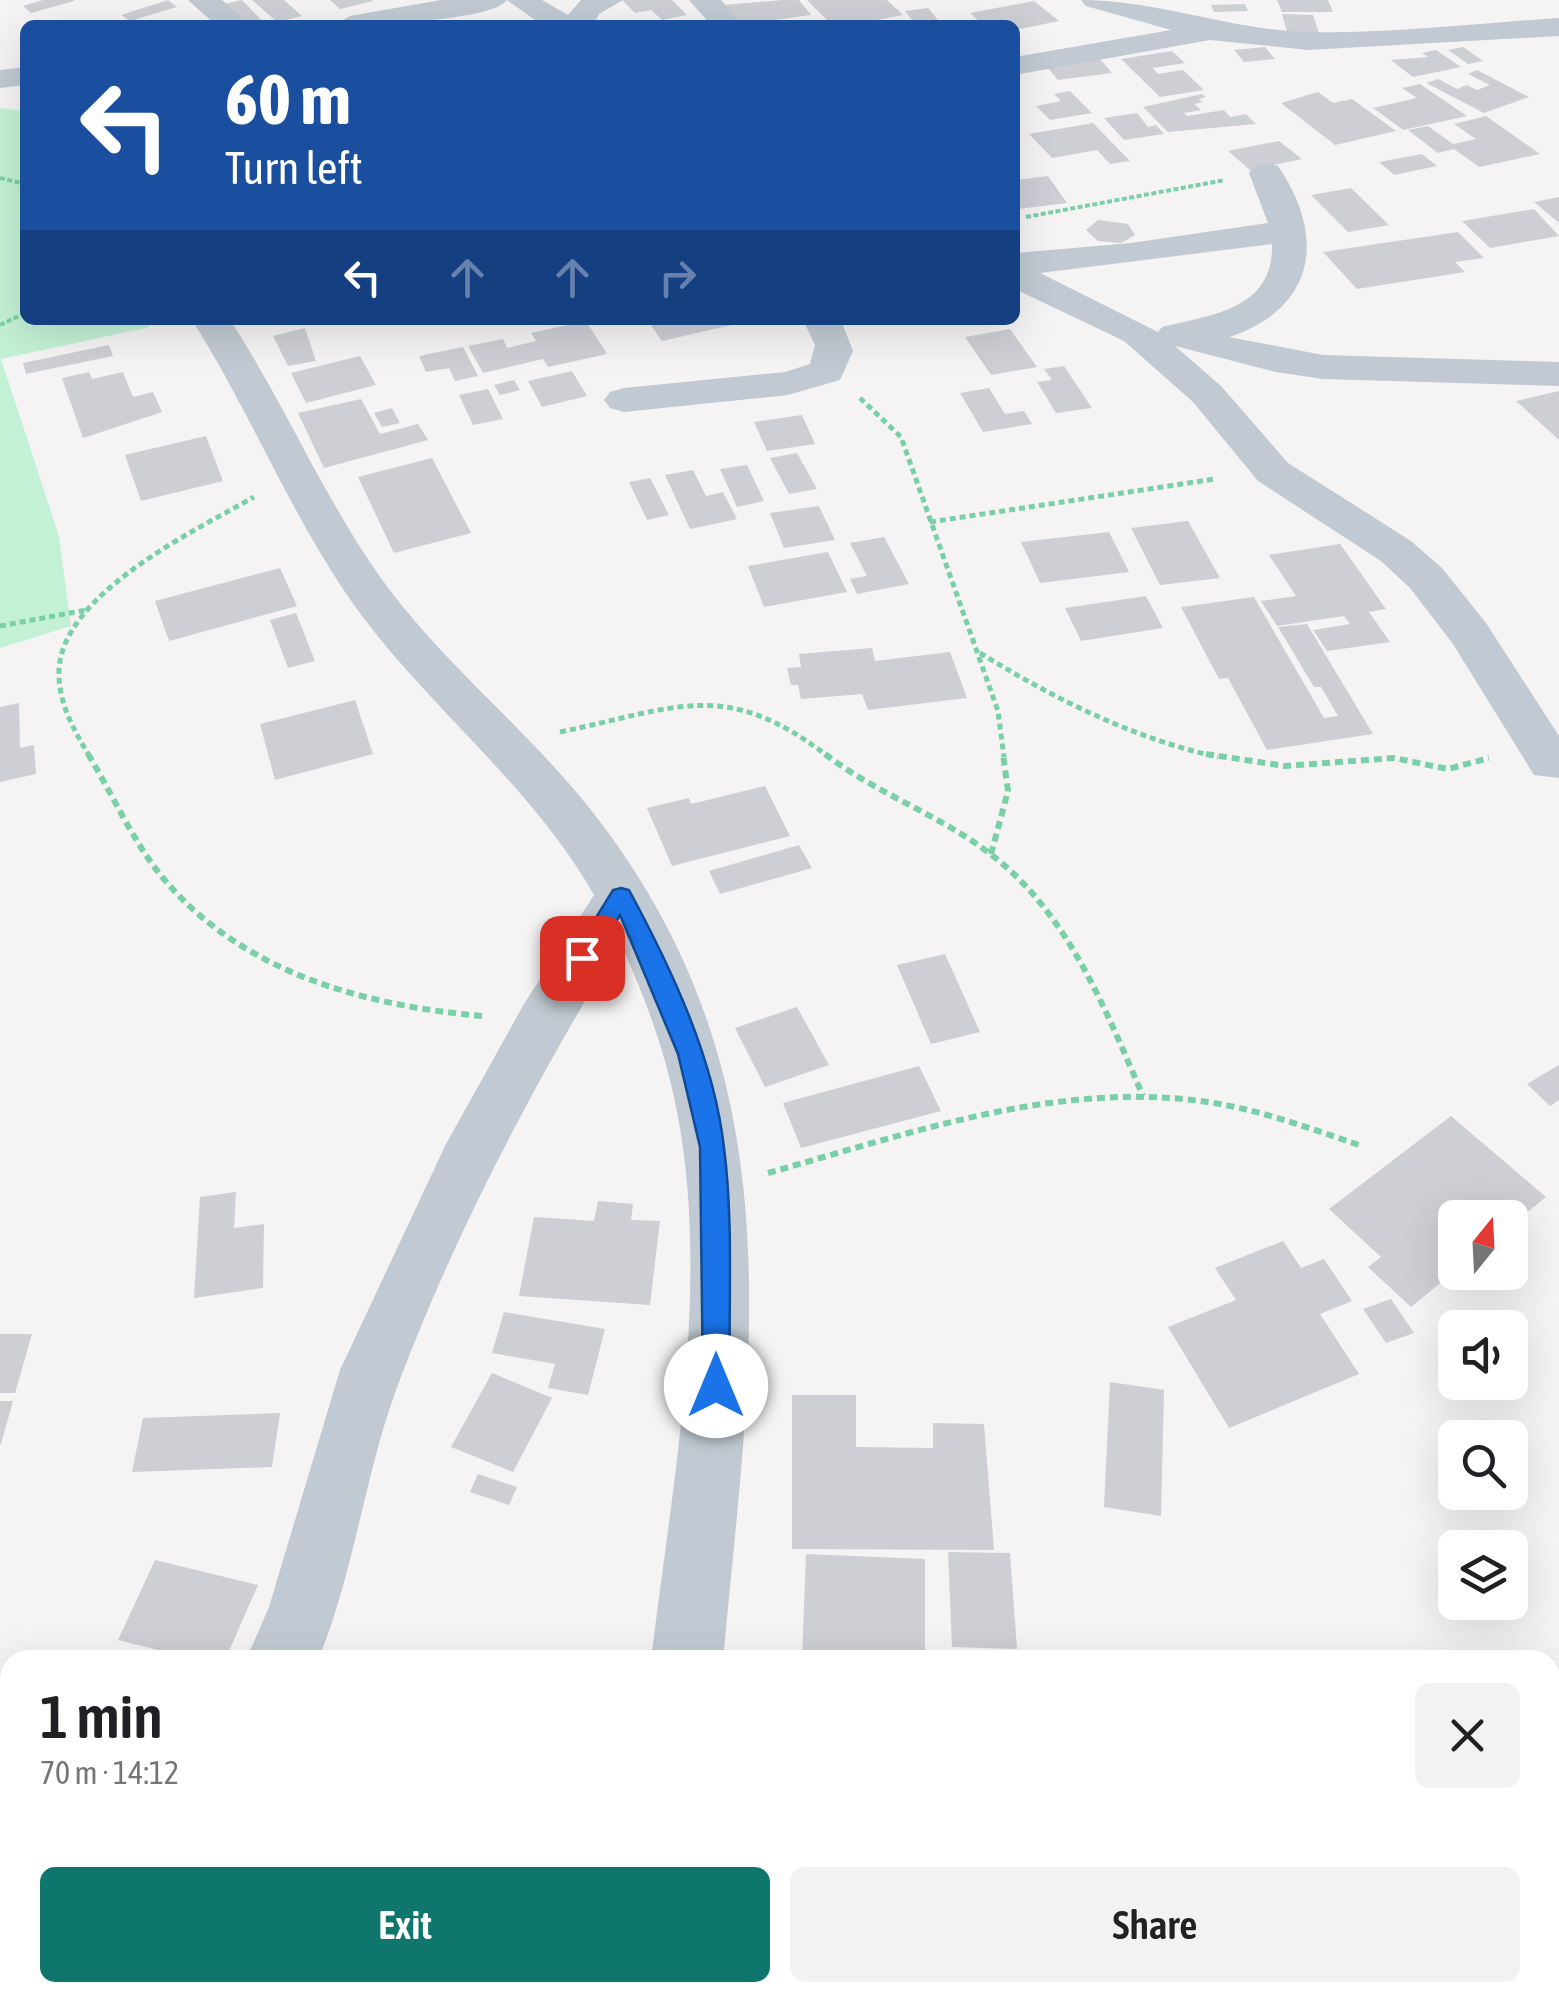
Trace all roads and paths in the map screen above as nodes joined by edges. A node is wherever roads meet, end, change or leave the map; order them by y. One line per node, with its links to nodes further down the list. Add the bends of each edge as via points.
1 (203, 0): 7 (street)
2 (492, 0): 8 (street)
3 (521, 0): 9 (street)
4 (608, 0): 10 (street, via 587,8)
5 (704, 0): 11 (street)
6 (1096, 0): 13 (street)
7 (229, 20)
8 (378, 20)
9 (555, 20)
10 (581, 20)
11 (723, 20)
12 (1559, 27): 13 (street, via 1308,41)
13 (1214, 32): 14 (street)
14 (1020, 65)
15 (1266, 173): 16 (path); 17 (street)
16 (1020, 219)
17 (1286, 231): 18 (street); 23 (street, via 1289,270 1267,302 1222,327)
18 (1020, 264)
19 (1020, 277): 22 (street)
20 (214, 325): 27 (street)
21 (826, 325): 24 (street, via 836,339)
22 (1137, 333): 23 (street); 28 (street, via 1207,394)
23 (1184, 335): 25 (street, via 1243,354 1351,373)
24 (826, 372): 26 (street, via 788,383); 29 (path, via 902,436)
25 (1559, 374)
26 (624, 400)
27 (298, 470): 30 (path, via 190,535); 34 (street, via 352,570)
28 (1274, 472): 29 (path); 33 (street, via 1426,578)
29 (930, 522): 32 (path)
30 (86, 610): 31 (path); 38 (path, via 61,652 63,703 163,878 208,924 272,963 339,992 396,1006)
31 (0, 626)
32 (980, 653): 33 (path, via 1069,708 1269,765 1380,758 1462,771 1492,756); 36 (path, via 998,711 1008,792)
33 (1516, 709): 35 (street)
34 (504, 742): 36 (path, via 690,708 756,710 783,722 867,785); 37 (street, via 586,840)
35 (1551, 762)
36 (991, 854): 39 (path, via 1062,931)
37 (621, 896): 38 (street); 41 (street, via 690,1054 712,1147)
38 (544, 1020): 42 (street, via 467,1162 363,1392)
39 (1142, 1096): 40 (path, via 1208,1102); 41 (path, via 986,1112)
40 (1362, 1146)
41 (713, 1187): 43 (street, via 716,1386)
42 (286, 1650)
43 (689, 1650)

